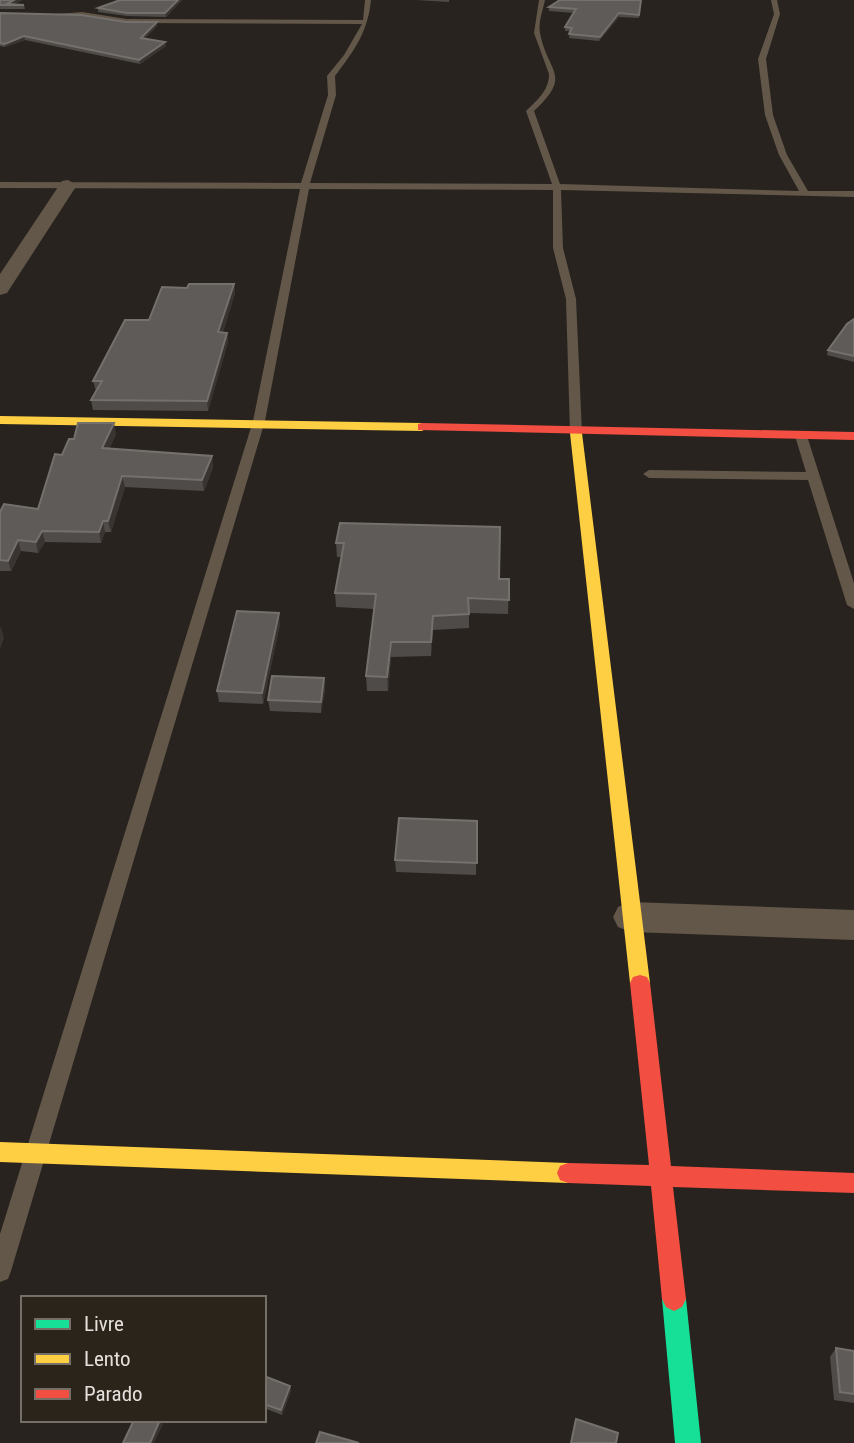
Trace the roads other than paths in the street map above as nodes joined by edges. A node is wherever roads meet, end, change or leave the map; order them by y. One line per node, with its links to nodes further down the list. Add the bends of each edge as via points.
1 (368, 0): 5 (lane)
2 (542, 0): 9 (lane, via 537,32 554,82 547,97 530,111)
3 (774, 0): 10 (lane, via 777,14 762,60 769,116 783,155)
4 (43, 15): 5 (lane, via 82,14 127,21)
5 (366, 22): 8 (lane, via 331,76 332,95)
6 (0, 185): 7 (lane)
7 (68, 186): 8 (lane); 12 (street)
8 (305, 186): 9 (lane); 14 (lane)
9 (557, 187): 10 (lane); 15 (lane, via 558,248 571,299)
10 (805, 194): 11 (lane)
11 (854, 194)
12 (0, 289)
13 (0, 420): 14 (street)
14 (259, 421): 15 (street); 24 (lane)
15 (576, 433): 16 (street); 21 (street)
16 (801, 436): 17 (street); 19 (lane)
17 (854, 436)
18 (649, 474): 19 (lane)
19 (814, 476): 20 (lane)
20 (854, 606)
21 (631, 917): 22 (street); 25 (street)
22 (854, 925)
23 (0, 1152): 24 (street)
24 (33, 1154): 25 (street); 27 (lane)
25 (664, 1177): 26 (street); 28 (street)
26 (854, 1182)
27 (0, 1270)
28 (688, 1443)

